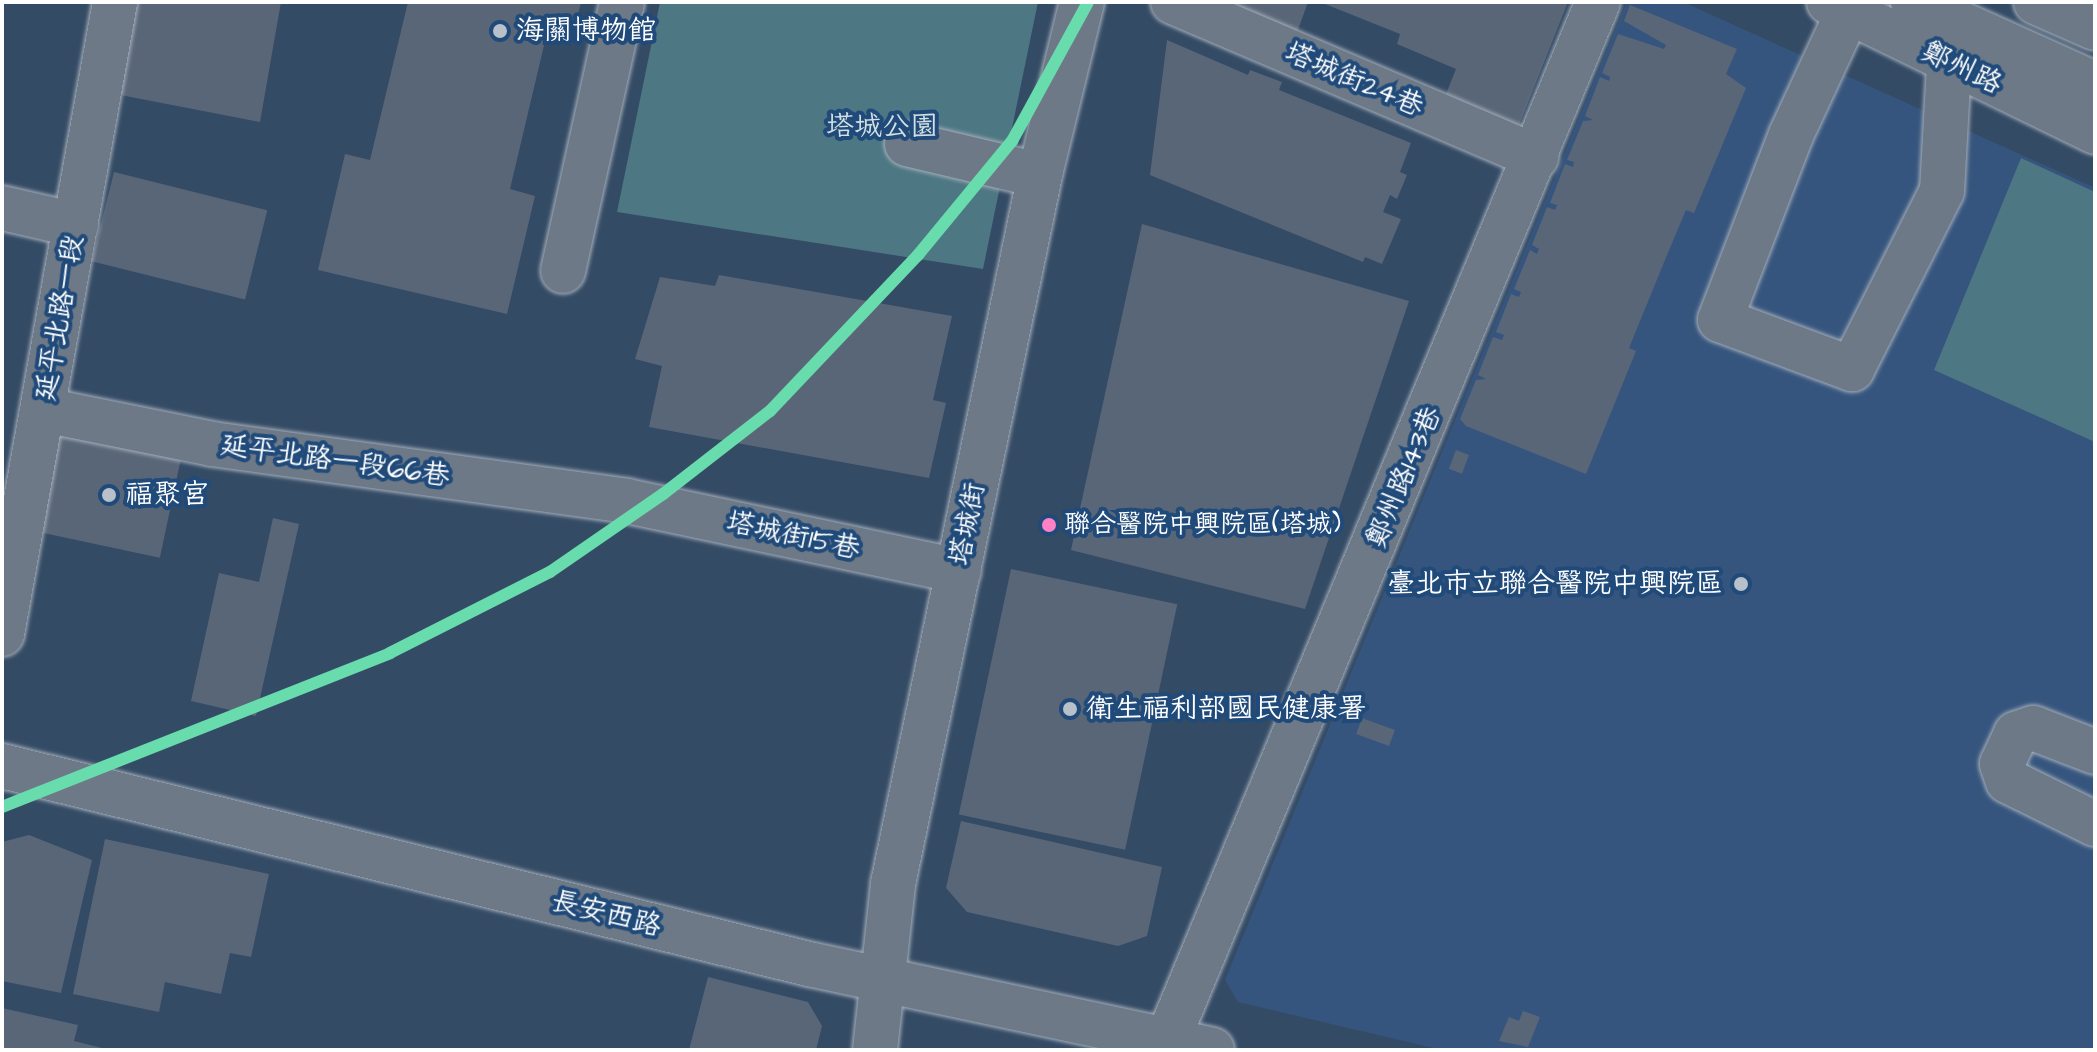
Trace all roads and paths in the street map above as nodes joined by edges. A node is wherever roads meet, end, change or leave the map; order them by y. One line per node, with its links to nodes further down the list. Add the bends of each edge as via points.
1 (115, 2): 17 (main road, 延平北路一段)
2 (622, 2): 18 (main road)
3 (1082, 2): 15 (main road, 塔城街)
4 (1173, 2): 14 (main road, 塔城街24巷)
5 (1598, 2): 14 (main road, 鄭州路143巷)
6 (1913, 2): 11 (main road)
7 (2036, 2): 9 (main road)
8 (1839, 6): 10 (main road, 鄭州路); 10 (main road, via 1720,320 1852,369 1942,191)
9 (2095, 28)
10 (1949, 64): 12 (main road, 鄭州路)
11 (2095, 84)
12 (2095, 132)
13 (907, 144): 15 (main road, via 1030,173)
14 (1536, 157): 27 (main road, 鄭州路143巷)
15 (1041, 170): 21 (main road, 塔城街)
16 (2, 208): 17 (main road)
17 (76, 225): 19 (main road, 延平北路一段)
18 (563, 271)
19 (44, 410): 20 (main road, 延平北路一段66巷, via 212,444); 22 (main road, 延平北路一段)
20 (627, 501): 21 (main road, 塔城街15巷)
21 (959, 571): 26 (main road, 塔城街, via 893,884)
22 (2, 634)
23 (2095, 752): 25 (main road, via 2033,728 2016,734 2002,764 2008,781)
24 (2, 766): 26 (main road, 長安西路)
25 (2095, 824)
26 (883, 981): 27 (main road, 長安西路); 28 (main road, 塔城街)
27 (1168, 1039): 29 (main road, 長安西路)
28 (875, 1050)
29 (1212, 1050)

